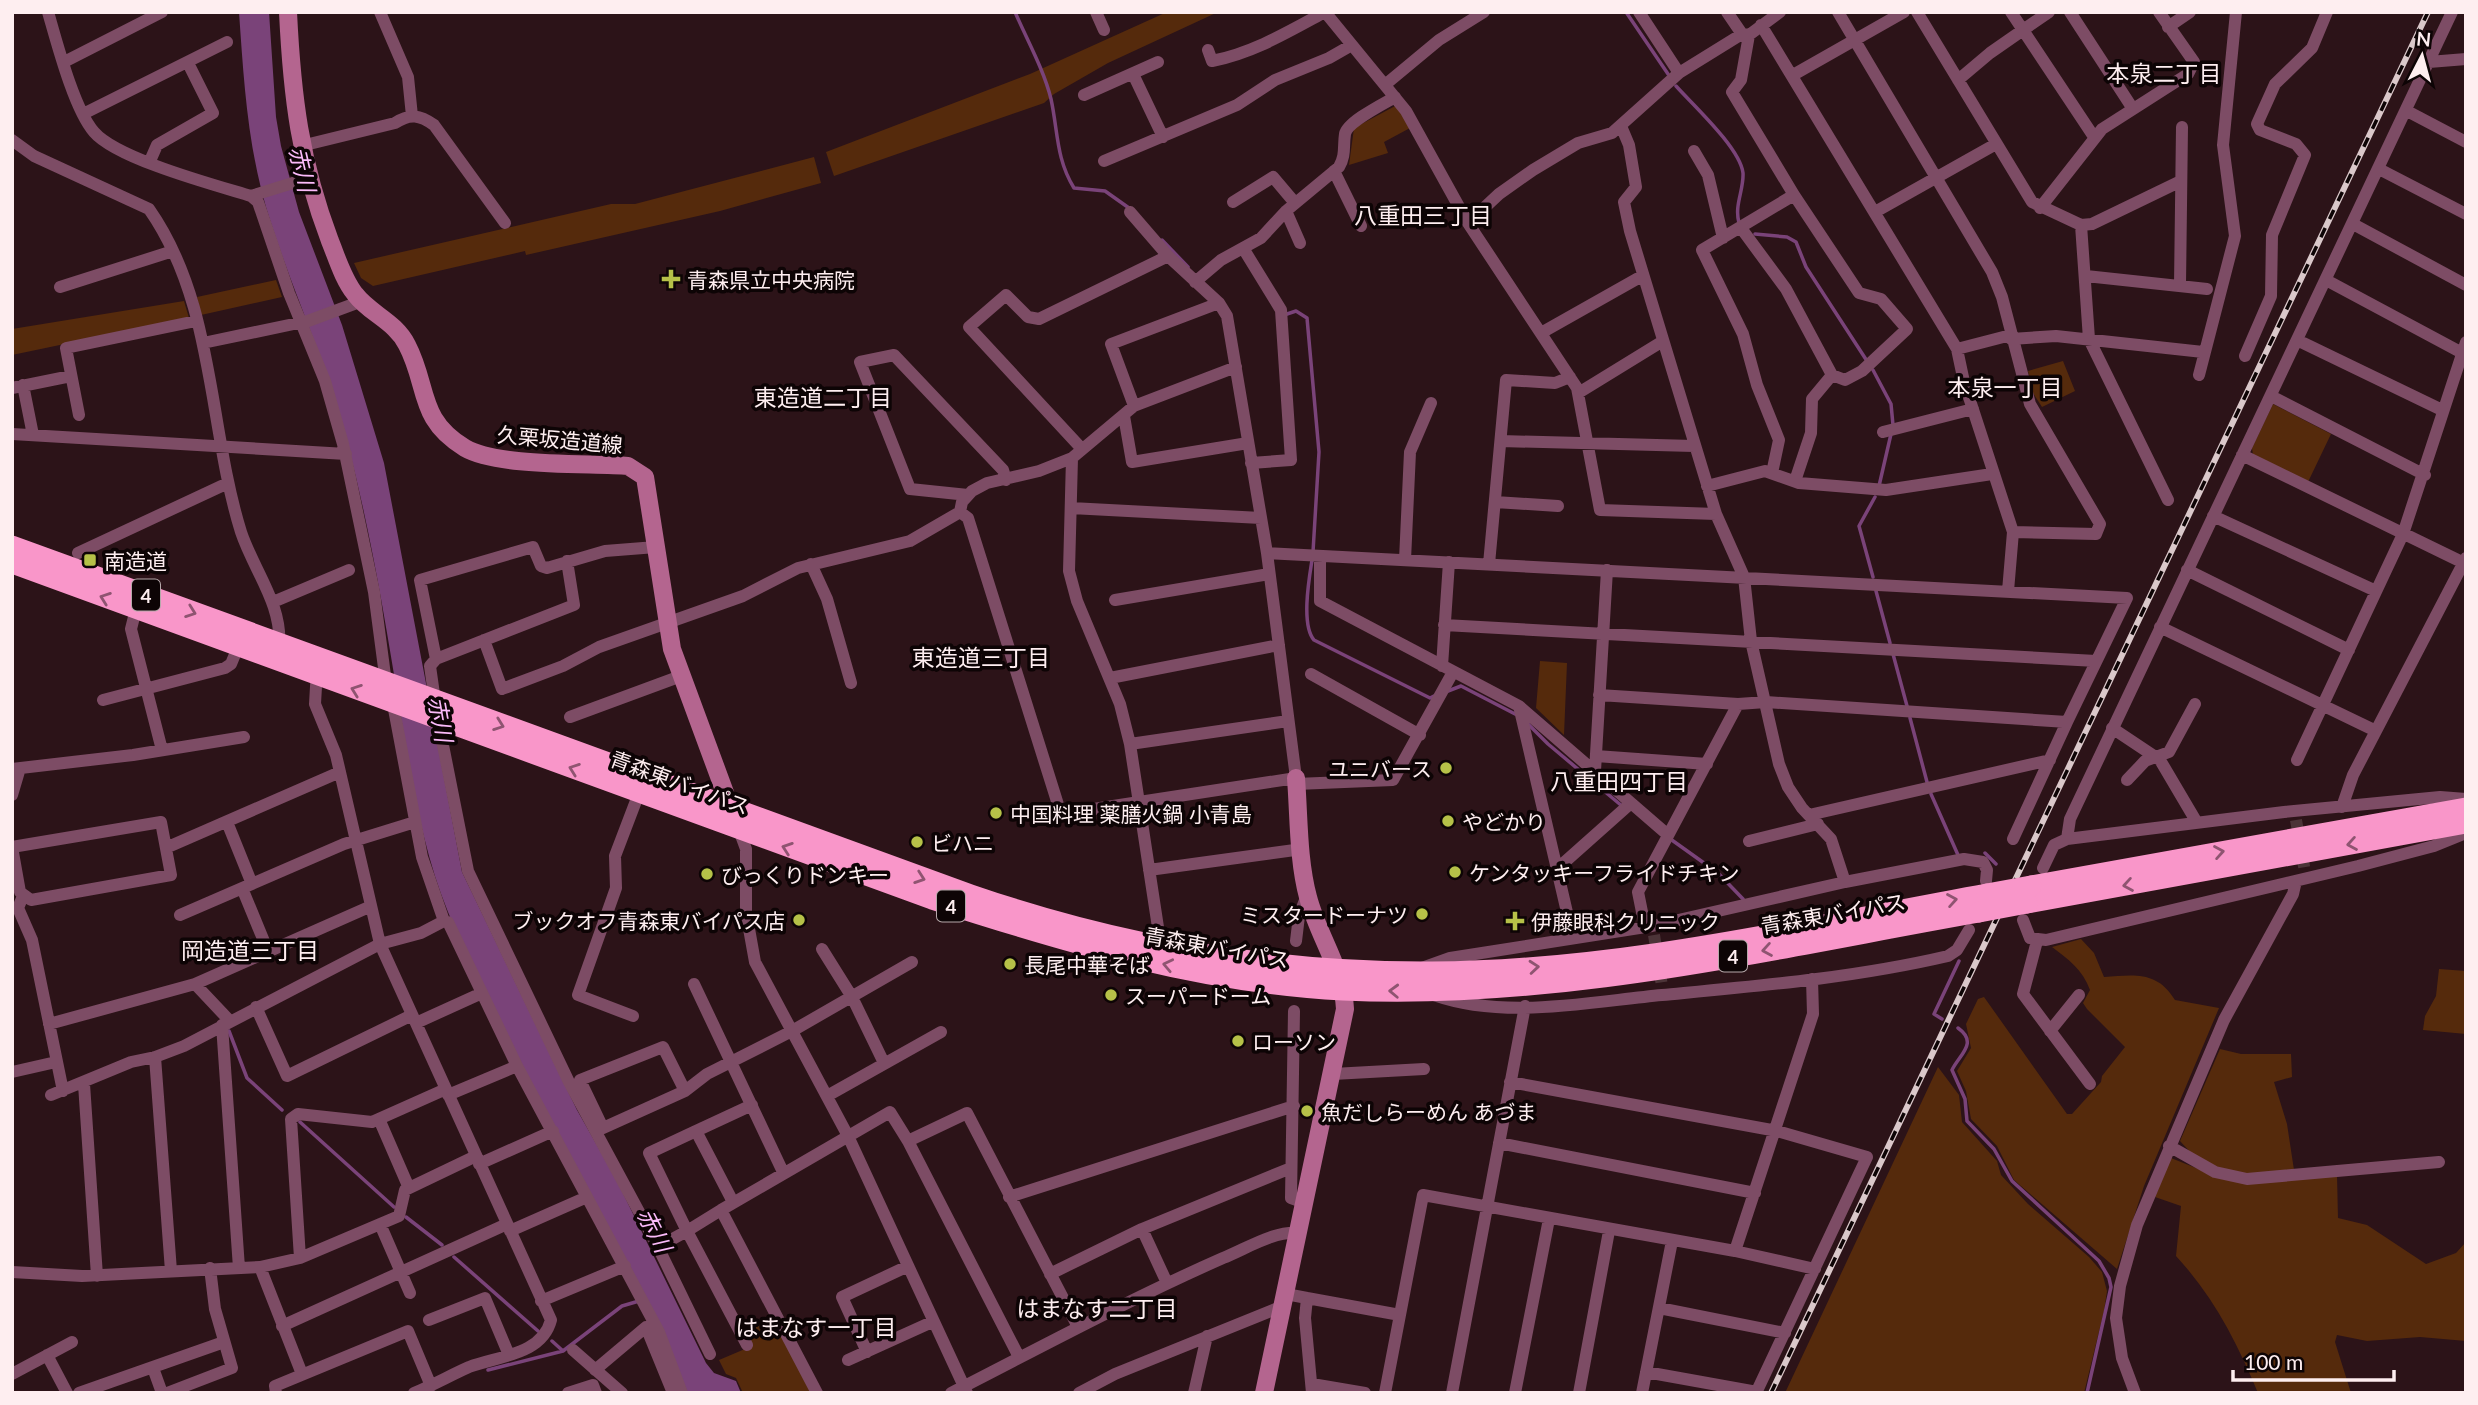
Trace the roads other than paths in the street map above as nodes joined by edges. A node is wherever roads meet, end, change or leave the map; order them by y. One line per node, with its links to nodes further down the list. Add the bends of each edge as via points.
1 (48, 12): 31 (street)
2 (162, 12): 31 (street)
3 (288, 12): 53 (main road, 久栗坂造道線)
4 (380, 12): 45 (street, via 408,77)
5 (1096, 12): 23 (street)
6 (1484, 12): 39 (street, via 1439,40)
7 (1639, 12): 35 (street)
8 (1727, 12): 25 (street)
9 (1780, 12): 21 (street)
10 (1838, 12): 26 (street)
11 (1904, 12): 26 (street)
12 (1917, 12): 38 (street)
13 (2011, 12): 24 (street)
14 (2049, 12): 24 (street)
15 (2070, 12): 42 (street)
16 (2159, 12): 22 (street)
17 (2190, 12): 22 (street)
18 (2236, 12): 101 (street, via 2223,145 2235,236)
19 (2327, 12): 102 (street, via 2312,48 2274,84 2257,124 2260,130 2296,144 2305,155 2273,235 2271,296)
20 (2452, 12): 33 (street)
21 (1761, 24): 25 (street); 37 (street)
22 (2168, 27): 42 (street, via 2193,62 2189,74)
23 (1104, 30)
24 (2022, 30): 38 (street); 49 (street)
25 (1745, 34): 35 (street); 63 (street, via 1741,80 1732,92)
26 (1855, 40): 37 (street); 59 (street)
27 (227, 42): 34 (street)
28 (1350, 46): 29 (street, via 1325,12 1231,57 1212,61); 39 (street); 48 (street, via 1275,80 1237,105)
29 (1208, 50)
30 (2466, 59): 33 (street)
31 (64, 62): 44 (street)
32 (1158, 62): 36 (street)
33 (2429, 62): 43 (street)
34 (188, 63): 44 (street); 55 (street, via 212,113 158,145)
35 (1679, 73): 46 (street)
36 (1133, 74): 40 (street); 48 (street)
37 (1793, 75): 68 (street)
38 (1958, 80): 52 (street)
39 (1386, 84): 41 (street)
40 (1084, 95)
41 (1395, 97): 58 (street, via 1351,123 1345,131 1345,158); 71 (street, via 1430,150)
42 (2133, 109): 49 (street)
43 (2407, 111): 51 (street); 57 (street)
44 (83, 114): 55 (street, via 105,142)
45 (412, 116): 53 (street); 70 (street, via 422,116 434,125)
46 (1621, 127): 71 (street, via 1578,143 1533,170); 81 (street, via 1636,187 1624,202)
47 (2182, 127): 61 (street)
48 (1163, 137): 56 (street)
49 (2094, 137): 66 (street)
50 (12, 140): 79 (street, via 34,156 149,209)
51 (2466, 142)
52 (1996, 144): 59 (street); 66 (street)
53 (301, 146): 60 (main road, 久栗坂造道線)
54 (1694, 151): 76 (street, via 1708,175)
55 (150, 161): 62 (street)
56 (1104, 161)
57 (2379, 169): 69 (street); 72 (street)
58 (1334, 171): 65 (street); 74 (street)
59 (1936, 176): 68 (street); 94 (street, via 1992,272)
60 (300, 181): 62 (street); 89 (main road, 久栗坂造道線, via 343,274)
61 (2181, 181): 73 (street, via 2092,224); 85 (street)
62 (254, 195): 92 (street)
63 (1794, 195): 75 (street); 104 (street, via 1859,293 1881,299 1907,329 1862,371 1845,380)
64 (1233, 202): 65 (street, via 1273,177)
65 (1290, 207): 77 (street); 78 (street, via 1261,238)
66 (2040, 208): 73 (street)
67 (1130, 212): 80 (street)
68 (1875, 212): 99 (street)
69 (2466, 214)
70 (505, 223)
71 (1468, 223): 93 (street)
72 (2353, 224): 83 (street); 86 (street)
73 (2081, 225): 82 (street)
74 (1361, 226)
75 (1741, 228): 76 (street); 104 (street, via 1786,289)
76 (1723, 238): 129 (street, via 1702,250 1743,334 1756,385 1779,440)
77 (1300, 243)
78 (1242, 248): 84 (street); 128 (street, via 1281,310 1291,460)
79 (173, 251): 87 (street); 91 (street)
80 (1168, 256): 84 (street); 125 (street, via 1039,319 1028,317 1006,295 969,327)
81 (1642, 276): 93 (street); 97 (street)
82 (2086, 276): 85 (street); 95 (street)
83 (2326, 280): 96 (street); 100 (street)
84 (1195, 282): 90 (street)
85 (2180, 285): 88 (street)
86 (2466, 285)
87 (60, 287)
88 (2207, 289)
89 (362, 301): 92 (street); 148 (main road, 久栗坂造道線, via 387,319 406,343 428,412 451,439 490,456 628,466 639,471 648,485)
90 (1219, 303): 103 (street, via 1227,316); 112 (street, via 1111,344)
91 (197, 321): 98 (street); 106 (street, via 66,348)
92 (304, 322): 98 (street); 126 (street)
93 (1541, 334): 107 (street)
94 (2011, 337): 95 (street); 99 (street); 145 (street, via 2030,404 2100,524 2096,534)
95 (2089, 339): 101 (street); 137 (street)
96 (2297, 340): 110 (street); 114 (street)
97 (1663, 341): 109 (street); 124 (street)
98 (203, 343): 123 (street)
99 (1957, 349): 113 (street)
100 (2464, 350): 114 (street)
101 (2203, 352): 105 (street)
102 (2245, 356)
103 (1236, 367): 112 (street); 121 (street)
104 (1832, 374): 133 (street, via 1812,400 1811,433)
105 (2199, 375)
106 (71, 376): 108 (street); 115 (street)
107 (1570, 377): 109 (street); 120 (street, via 1555,383 1506,380)
108 (18, 386): 119 (street)
109 (1580, 392): 122 (street)
110 (2271, 396): 127 (street); 131 (street)
111 (1431, 403): 152 (street, via 1410,452)
112 (1134, 405): 116 (street)
113 (1973, 409): 117 (street); 130 (street)
114 (2442, 410): 131 (street)
115 (79, 415)
116 (1124, 416): 121 (street, via 1132,463); 125 (street)
117 (1883, 432)
118 (12, 434): 119 (street)
119 (33, 435): 123 (street)
120 (1501, 441): 122 (street); 138 (street)
121 (1248, 443): 128 (street)
122 (1588, 444): 124 (street); 142 (street, via 1600,510)
123 (220, 445): 126 (street); 134 (street)
124 (1694, 446): 135 (street)
125 (1077, 453): 132 (street); 140 (street)
126 (346, 454): 186 (street, via 374,592)
127 (2242, 456): 143 (street); 146 (street)
128 (1251, 463): 144 (street)
129 (1772, 473): 133 (street); 135 (street)
130 (1992, 474): 133 (street, via 1886,491); 145 (street)
131 (2425, 475): 146 (street)
132 (1006, 480): 136 (street, via 987,483); 136 (street, via 1003,470 894,355 860,362 910,489)
133 (1795, 481)
134 (228, 483): 149 (street); 167 (street, via 242,533)
135 (1707, 486): 142 (street)
136 (968, 495): 141 (street)
137 (2168, 500)
138 (1494, 502): 139 (street); 158 (street)
139 (1558, 506)
140 (1070, 508): 144 (street); 185 (street, via 1069,571)
141 (960, 512): 157 (street, via 910,541); 220 (street, via 968,517 1061,814)
142 (1716, 514): 163 (street)
143 (2213, 516): 161 (street); 165 (street)
144 (1261, 518): 150 (street)
145 (2012, 532): 164 (street)
146 (2403, 534): 155 (street); 165 (street)
147 (12, 546): 178 (highway, 青森東バイパス / 4, one-way to 178)
148 (656, 547): 153 (street, via 605,551); 169 (main road, 久栗坂造道線)
149 (78, 553)
150 (1267, 553): 151 (street); 162 (street)
151 (1320, 556): 152 (street); 182 (street, via 1320,601)
152 (1405, 560): 154 (street)
153 (567, 561): 173 (street, via 574,605); 179 (street, via 541,566 533,547 420,580)
154 (1449, 562): 158 (street); 170 (street)
155 (2465, 562): 202 (street)
156 (12, 563): 168 (highway, 青森東バイパス / 4, one-way to 156)
157 (811, 564): 169 (street, via 743,596); 187 (street, via 827,599)
158 (1489, 564): 160 (street)
159 (349, 570): 167 (street)
160 (1607, 570): 163 (street); 172 (street)
161 (2187, 570): 171 (street); 177 (street)
162 (1269, 574): 166 (street); 175 (street)
163 (1744, 577): 164 (street); 174 (street)
164 (2008, 591): 180 (street, via 2127,598)
165 (2376, 591): 177 (street)
166 (1115, 600)
167 (273, 602): 178 (street, via 280,626)
168 (136, 609): 176 (highway, 青森東バイパス / 4); 188 (street, via 131,629)
169 (667, 623): 173 (street, via 502,689); 184 (main road, 久栗坂造道線)
170 (1444, 625): 172 (street); 182 (street)
171 (2160, 627): 195 (street); 201 (street)
172 (1601, 634): 174 (street); 189 (street)
173 (484, 640): 179 (street)
174 (1752, 641): 180 (street); 191 (street)
175 (1279, 645): 185 (street); 199 (street)
176 (238, 647): 178 (highway, 青森東バイパス / 4); 188 (street, via 225,668)
177 (2349, 650): 195 (street)
178 (278, 653): 181 (highway, 青森東バイパス / 4)
179 (436, 659): 197 (street, via 430,666)
180 (2096, 661): 200 (street)
181 (317, 667): 186 (highway, 青森東バイパス / 4); 192 (highway, 青森東バイパス / 4, one-way to 181); 214 (street, via 315,704)
182 (1448, 669): 196 (street); 203 (street)
183 (1311, 674): 203 (street)
184 (681, 676): 198 (street); 224 (main road, 久栗坂造道線)
185 (1110, 678): 205 (street)
186 (386, 683): 197 (highway, 青森東バイパス / 4)
187 (851, 683)
188 (147, 689): 190 (street); 206 (street)
189 (1599, 695): 193 (street); 207 (street)
190 (103, 700)
191 (1766, 702): 193 (street); 200 (street); 225 (street, via 1788,787)
192 (395, 704): 197 (highway, 青森東バイパス / 4); 228 (street)
193 (1738, 704): 211 (street)
194 (2195, 705): 208 (street, via 2169,752)
195 (2323, 705): 202 (street); 210 (street)
196 (1519, 706): 213 (street); 241 (street)
197 (436, 710): 217 (highway, 青森東バイパス / 4, one-way to 197); 224 (highway, 青森東バイパス / 4, one-way to 224); 325 (street, via 468,871 569,1082)
198 (570, 717)
199 (1287, 721): 205 (street); 216 (street)
200 (2067, 722): 209 (street)
201 (2112, 728): 208 (street); 235 (street, via 2070,819)
202 (2376, 731): 222 (street)
203 (1420, 735): 216 (street, via 1393,780)
204 (244, 737): 206 (street)
205 (1130, 744): 220 (street)
206 (162, 750): 212 (street)
207 (1595, 756): 211 (street); 213 (street)
208 (2155, 756): 215 (street); 226 (street)
209 (2050, 760): 225 (street); 234 (street)
210 (2297, 760)
211 (1707, 764): 233 (street)
212 (16, 768): 218 (street)
213 (1595, 771): 221 (street)
214 (340, 772): 227 (street); 236 (street)
215 (2127, 780)
216 (1296, 781): 220 (street); 240 (main road)
217 (639, 793): 231 (highway, 青森東バイパス / 4); 274 (street, via 615,856 616,888 578,995)
218 (12, 795)
219 (2466, 799): 229 (street)
220 (1139, 801): 242 (street)
221 (1631, 803): 233 (street); 241 (street)
222 (2342, 807): 226 (street, via 2295,816); 229 (street)
223 (2466, 807): 229 (highway, 青森東バイパス / 4)
224 (731, 809): 231 (main road, 久栗坂造道線); 258 (highway, 青森東バイパス / 4, one-way to 258, via 1008,908)
225 (1814, 819): 237 (street); 244 (street, via 1831,839)
226 (2196, 821): 235 (street)
227 (227, 822): 239 (street); 245 (street)
228 (415, 822): 236 (street); 252 (street)
229 (2425, 823): 230 (highway, 青森東バイパス / 4); 232 (street); 243 (street); 246 (highway, 青森東バイパス / 4)
230 (2466, 823)
231 (739, 830): 267 (highway, 青森東バイパス / 4, one-way to 231, via 1248,980 1095,948 932,899); 278 (street, via 746,849 746,912 755,962)
232 (2466, 833)
233 (1668, 835): 253 (street, via 1639,892)
234 (2013, 839)
235 (2067, 839): 246 (street, via 2054,845)
236 (354, 840): 245 (street); 250 (street)
237 (1749, 841)
238 (12, 847): 239 (street, via 160,822); 248 (street)
239 (168, 847): 248 (street, via 171,875 31,900)
240 (1302, 849): 242 (street); 247 (main road)
241 (1558, 868): 254 (street)
242 (1149, 870): 258 (street)
243 (2302, 878): 256 (street); 304 (street, via 2238,992)
244 (1845, 881): 249 (street, via 1976,859 1987,870); 253 (street)
245 (247, 886): 251 (street); 260 (street)
246 (2031, 894): 249 (highway, 青森東バイパス / 4, bridge); 256 (street, via 2028,934)
247 (1307, 895): 255 (street); 262 (main road)
248 (23, 896): 277 (street, via 18,908 32,940)
249 (1980, 904): 263 (street, via 1957,950 1948,956); 264 (highway, 青森東バイパス / 4)
250 (369, 907): 257 (street); 260 (street)
251 (180, 915)
252 (444, 921): 257 (street, via 421,933); 268 (street)
253 (1650, 929): 254 (street)
254 (1573, 938): 264 (street, via 1450,958)
255 (1296, 941)
256 (2037, 941): 279 (street, via 2022,991)
257 (380, 944): 272 (street); 275 (street)
258 (1161, 947): 262 (highway, 青森東バイパス / 4)
259 (822, 949): 270 (street)
260 (268, 951): 265 (street)
261 (912, 962): 270 (street)
262 (1337, 969): 264 (highway, 青森東バイパス / 4); 267 (main road)
263 (1812, 979): 271 (street); 300 (street, via 1813,1014)
264 (1420, 982): 267 (highway, 青森東バイパス / 4, one-way to 267); 271 (street, via 1471,1007)
265 (195, 984): 276 (street); 277 (street)
266 (694, 984): 283 (street)
267 (1344, 990): 288 (main road)
268 (482, 993): 275 (street); 285 (street)
269 (2079, 995): 279 (street)
270 (852, 997): 278 (street); 284 (street)
271 (1525, 1006): 289 (street)
272 (256, 1007): 275 (street, via 287,1076); 276 (street)
273 (1294, 1011): 296 (street)
274 (633, 1016)
275 (414, 1019): 293 (street)
276 (225, 1022): 281 (street); 332 (street)
277 (49, 1024): 282 (street)
278 (792, 1031): 283 (street); 294 (street)
279 (2050, 1031): 291 (street)
280 (941, 1032): 284 (street)
281 (155, 1057): 290 (street, via 131,1062); 334 (street)
282 (56, 1062): 287 (street); 290 (street, via 57,1093)
283 (732, 1062): 292 (street); 295 (street)
284 (884, 1063): 294 (street)
285 (517, 1066): 293 (street); 298 (street)
286 (1424, 1069): 288 (street)
287 (12, 1072)
288 (1333, 1073): 314 (main road)
289 (1510, 1082): 300 (street); 303 (street)
290 (84, 1084): 338 (street)
291 (2090, 1084)
292 (685, 1091): 292 (street, via 604,1128 580,1080 663,1046)
293 (447, 1092): 297 (street); 305 (street)
294 (827, 1096): 301 (street)
295 (752, 1105): 299 (street); 308 (street)
296 (1294, 1106): 307 (street); 312 (street)
297 (379, 1119): 309 (street); 327 (street, via 298,1114 291,1119)
298 (553, 1131): 305 (street); 311 (street)
299 (696, 1131): 313 (street); 321 (street, via 649,1153)
300 (1777, 1131): 310 (street); 333 (street, via 1867,1157)
301 (848, 1136): 302 (street, via 890,1112); 308 (street); 330 (street)
302 (908, 1141): 312 (street, via 967,1113); 360 (street)
303 (1499, 1143): 310 (street); 315 (street)
304 (2169, 1146): 306 (street, via 2215,1172 2247,1180); 392 (street, via 2137,1225 2118,1296 2118,1341)
305 (478, 1160): 309 (street); 319 (street)
306 (2439, 1162)
307 (1291, 1168): 314 (street, via 1291,1198); 320 (street)
308 (783, 1172): 313 (street)
309 (409, 1188): 318 (street, via 399,1216)
310 (1755, 1193): 326 (street)
311 (587, 1197): 319 (street); 328 (street)
312 (1009, 1197): 337 (street)
313 (733, 1202): 316 (street)
314 (1305, 1203): 323 (main road)
315 (1486, 1207): 317 (street); 345 (street, via 1423,1195); 388 (street)
316 (721, 1210): 321 (street); 381 (street)
317 (1549, 1219): 322 (street); 389 (street)
318 (380, 1224): 327 (street); 336 (street)
319 (508, 1227): 336 (street); 343 (street)
320 (1142, 1229): 337 (street); 339 (street)
321 (687, 1231): 325 (street); 354 (street)
322 (1609, 1231): 324 (street); 390 (street)
323 (1298, 1233): 339 (street, via 1269,1239); 342 (main road)
324 (1672, 1241): 326 (street); 344 (street)
325 (658, 1247): 357 (street)
326 (1735, 1251): 333 (street)
327 (300, 1258): 329 (street)
328 (625, 1266): 343 (street); 380 (street, via 659,1332)
329 (260, 1267): 332 (street); 348 (street)
330 (906, 1267): 347 (street); 356 (street, via 842,1297)
331 (210, 1268): 332 (street); 334 (street); 353 (street)
332 (239, 1268)
333 (1815, 1269): 350 (street)
334 (171, 1271): 338 (street)
335 (12, 1272): 338 (street)
336 (401, 1272): 340 (street); 348 (street)
337 (1050, 1274): 349 (street)
338 (97, 1276)
339 (1167, 1283): 349 (street)
340 (410, 1293)
341 (1307, 1298): 342 (street); 345 (street); 368 (street)
342 (1284, 1300): 351 (street); 385 (main road)
343 (541, 1301): 358 (street, via 551,1320 548,1329 532,1346)
344 (1659, 1308): 350 (street); 364 (street)
345 (1400, 1315): 387 (street)
346 (429, 1320): 358 (street, via 485,1298)
347 (932, 1322): 356 (street); 369 (street)
348 (282, 1326): 366 (street)
349 (1078, 1327): 360 (street)
350 (1785, 1333): 370 (street)
351 (1207, 1336): 383 (street); 384 (street)
352 (72, 1342): 359 (street)
353 (224, 1342): 362 (street); 373 (street, via 232,1368)
354 (747, 1345)
355 (573, 1350): 363 (street)
356 (867, 1352): 361 (street)
357 (710, 1354)
358 (509, 1355): 367 (street)
359 (47, 1356): 365 (street); 371 (street)
360 (1019, 1357): 369 (street)
361 (848, 1360)
362 (153, 1368): 372 (street); 373 (street)
363 (595, 1370): 378 (street); 379 (street, via 646,1327)
364 (1646, 1372): 370 (street); 391 (street)
365 (12, 1374)
366 (302, 1374): 367 (street, via 408,1331); 374 (street, via 275,1386)
367 (431, 1386): 375 (street)
368 (1312, 1388): 386 (street)
369 (966, 1389): 382 (street)
370 (1756, 1392)
371 (67, 1393)
372 (79, 1393)
373 (164, 1393)
374 (276, 1393)
375 (414, 1393)
376 (568, 1393): 377 (street, via 593,1385)
377 (596, 1393)
378 (622, 1393)
379 (673, 1393)
380 (682, 1393)
381 (817, 1393)
382 (951, 1393)
383 (1079, 1393)
384 (1194, 1393)
385 (1264, 1393)
386 (1364, 1393)
387 (1385, 1393)
388 (1452, 1393)
389 (1515, 1393)
390 (1579, 1393)
391 (1642, 1393)
392 (2135, 1393)

